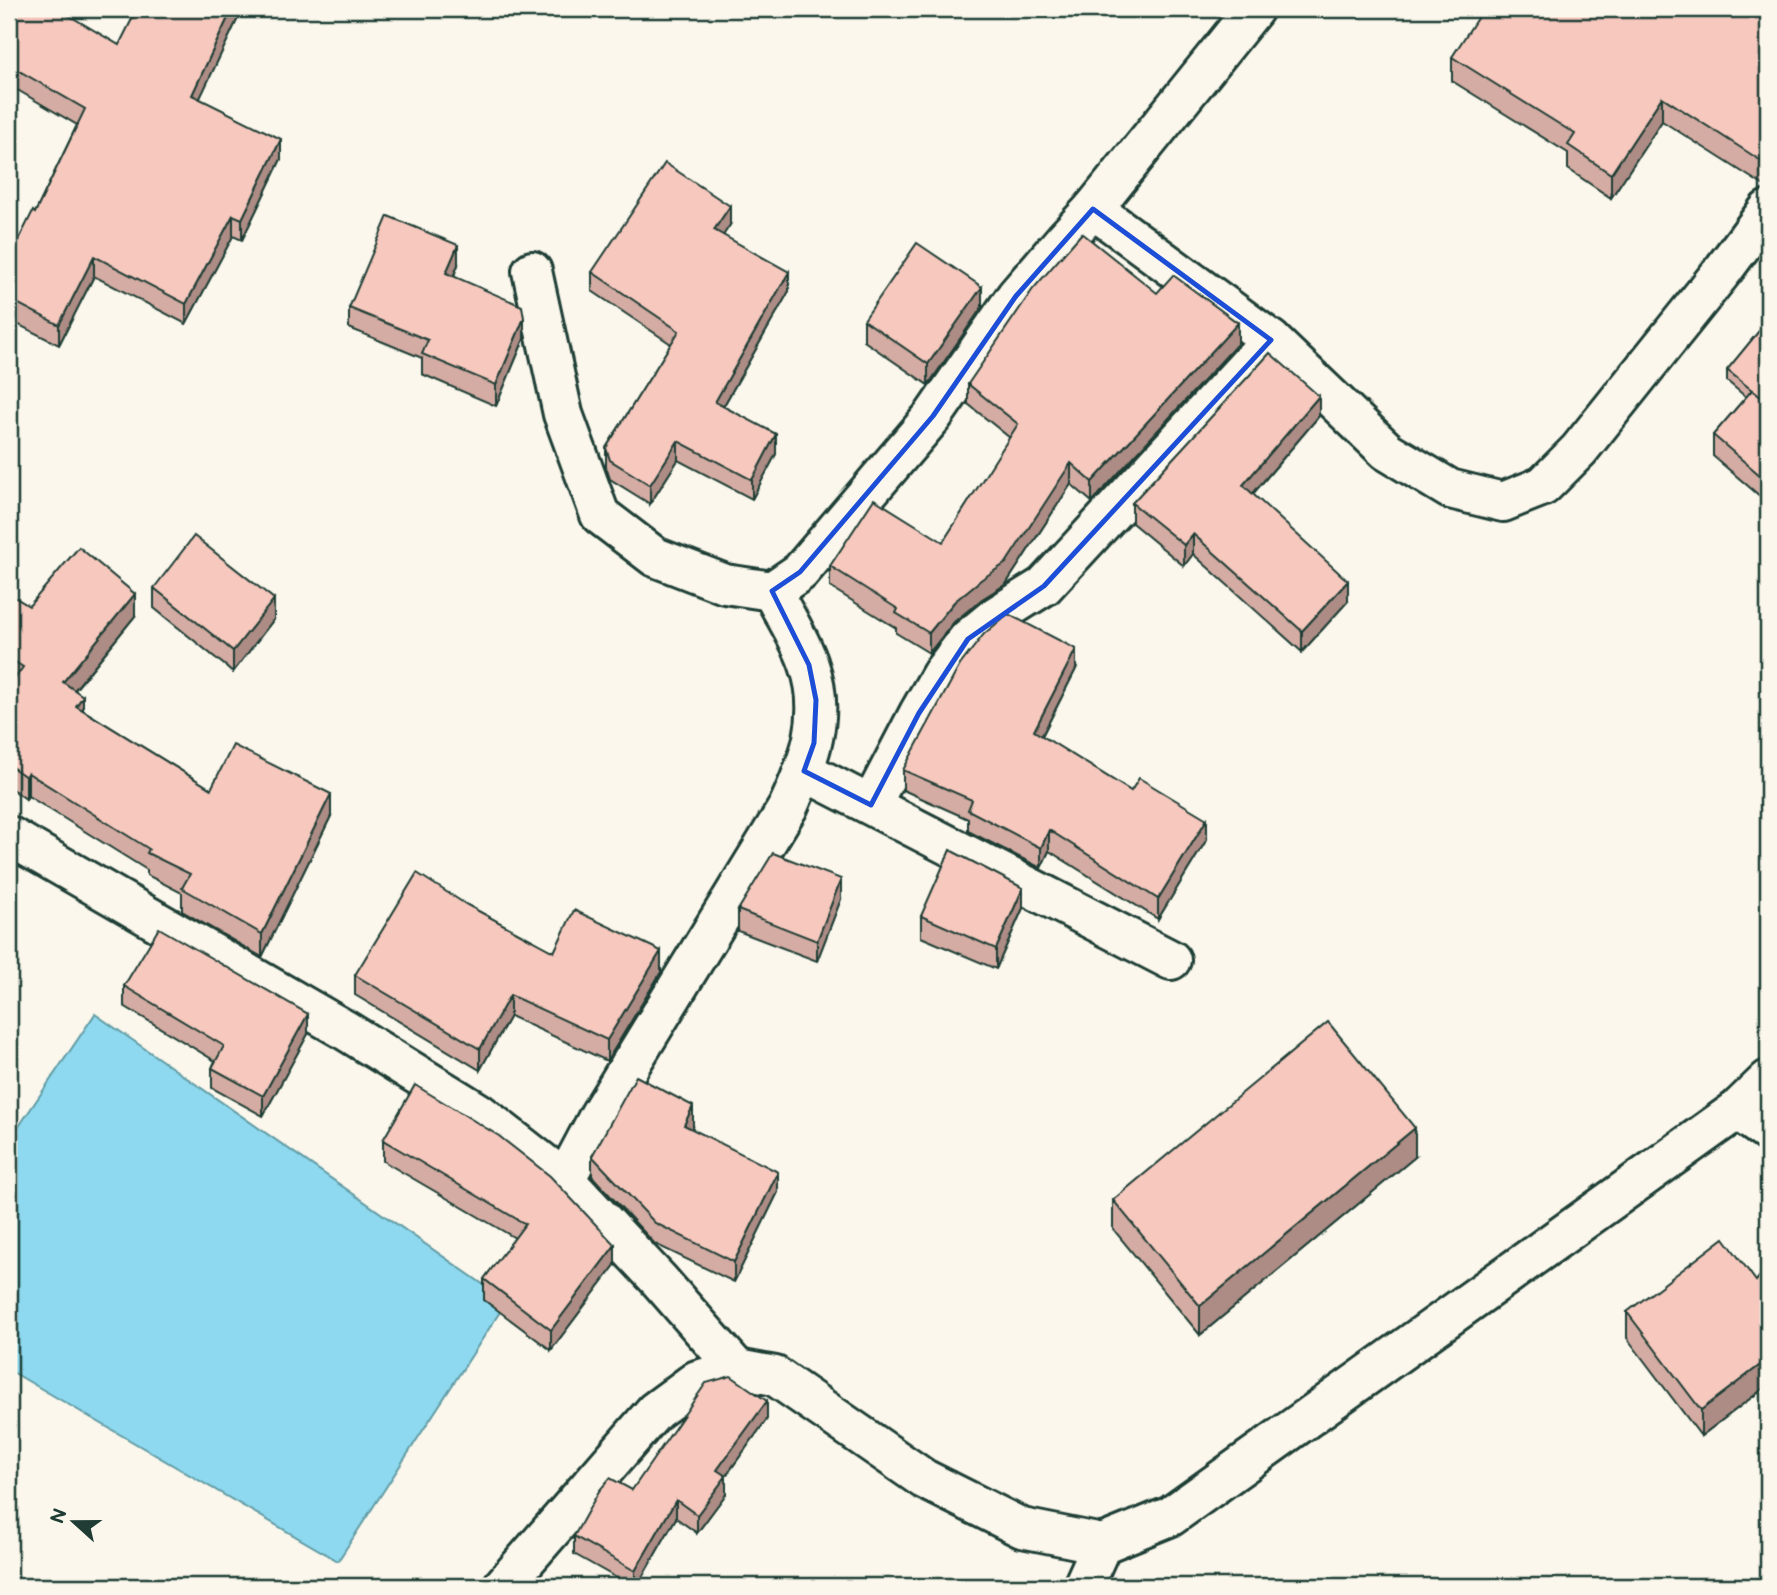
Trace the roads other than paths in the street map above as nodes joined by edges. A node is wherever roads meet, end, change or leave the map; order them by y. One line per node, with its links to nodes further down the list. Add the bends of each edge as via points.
1 (1254, 9): 2 (street)
2 (1093, 209): 5 (street); 6 (street, via 1016,296 933,416 800,572)
3 (1768, 210): 5 (street, via 1579,450 1543,486 1503,502 1450,489 1387,451)
4 (532, 271): 6 (street, via 563,414 600,515 655,556 725,583)
5 (1271, 340): 8 (street, via 1044,586 968,639 924,703)
6 (772, 591): 7 (street, via 809,665 816,700 814,743)
7 (804, 771): 8 (street); 14 (street, via 788,807 600,1114)
8 (871, 805): 10 (street)
9 (9, 836): 14 (street, via 480,1112)
10 (1171, 960)
11 (1768, 1080): 12 (street)
12 (1738, 1110): 13 (street); 16 (street, via 1171,1516)
13 (1768, 1132)
14 (565, 1180): 15 (street)
15 (737, 1369): 16 (street, via 775,1376 924,1479 1021,1528); 17 (street, via 697,1380 655,1411)
16 (1102, 1544): 18 (street)
17 (503, 1586)
18 (1083, 1586)

